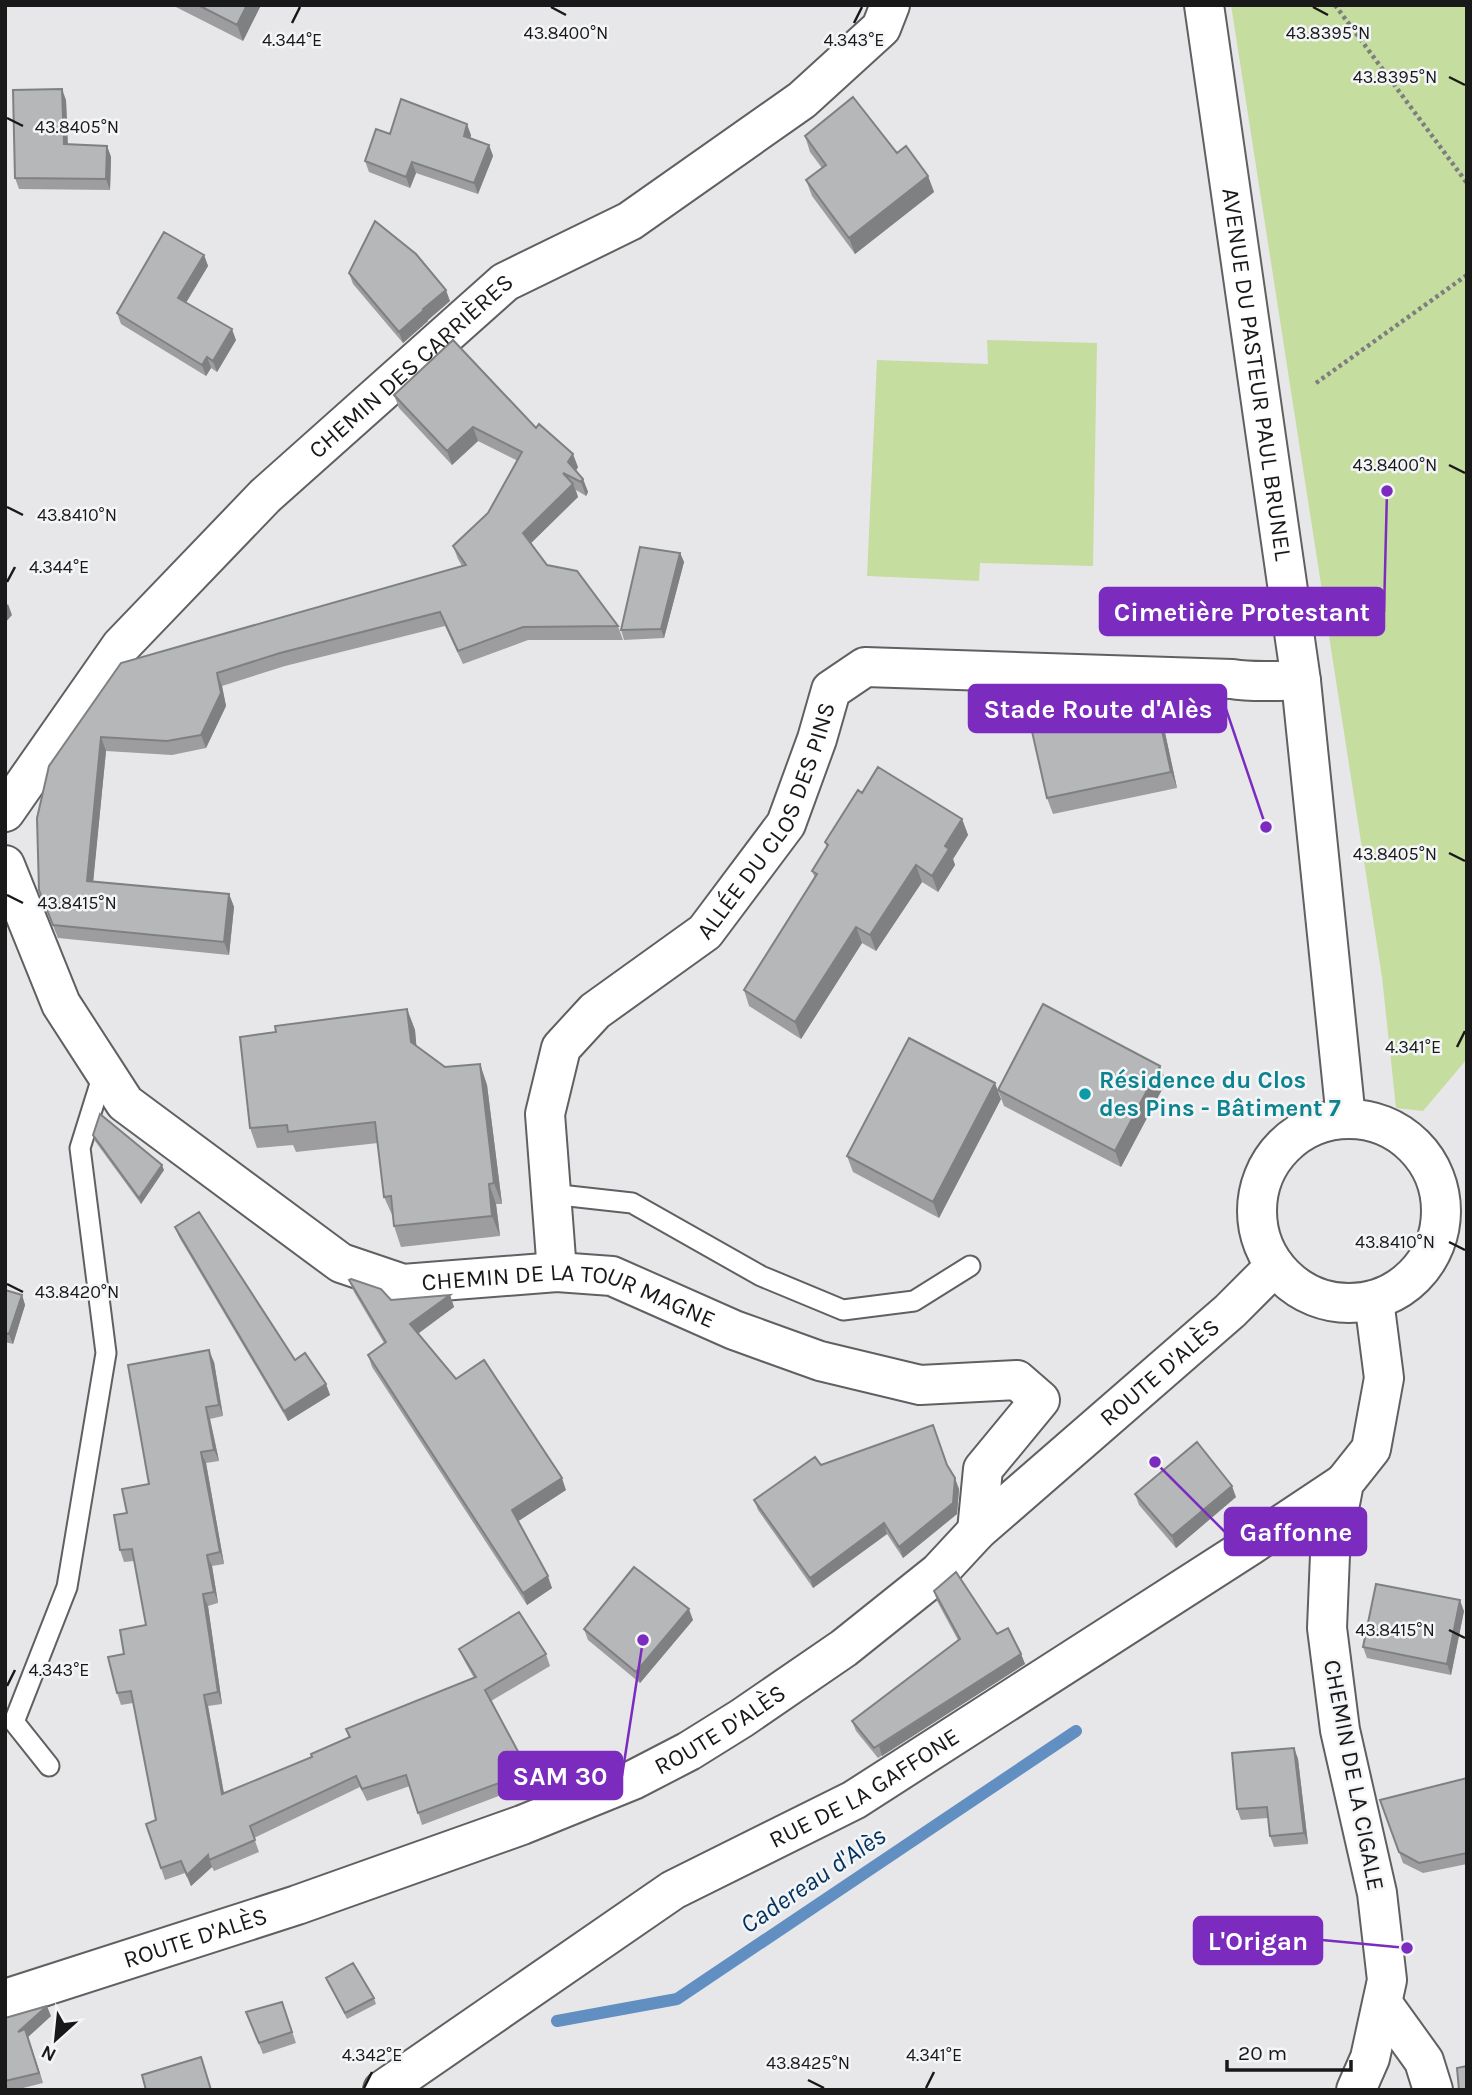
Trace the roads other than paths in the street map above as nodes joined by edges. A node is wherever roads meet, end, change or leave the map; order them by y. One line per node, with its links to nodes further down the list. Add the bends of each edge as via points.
1 (890, 5): 4 (street, CHEMIN DES CARRIÈRES, via 881,28 802,100 630,221 505,282 265,496 121,646)
2 (1203, 5): 3 (street, AVENUE DU PASTEUR PAUL BRUNEL)
3 (1301, 681): 7 (street, AVENUE DU PASTEUR PAUL BRUNEL); 8 (street, ALLÉE DU CLOS DES PINS, via 865,667 831,690 786,824 705,932 595,1011 561,1048 545,1114)
4 (5, 812)
5 (5, 865): 6 (street, CHEMIN DE LA TOUR MAGNE, via 61,1004)
6 (104, 1071): 11 (street, CHEMIN DE LA TOUR MAGNE, via 125,1103 341,1263 403,1284); 15 (lane, via 80,1148 106,1353 67,1587 14,1722)
7 (1346, 1119): 10 (street, via 1318,1124 1293,1138 1273,1158 1261,1185 1257,1213 1262,1241); 12 (street, via 1373,1122 1398,1133 1418,1150 1433,1173 1441,1199 1440,1228 1430,1256 1416,1276)
8 (551, 1194): 9 (lane, via 632,1203 761,1276 843,1310 914,1301); 11 (street, ALLÉE DU CLOS DES PINS)
9 (970, 1266)
10 (1275, 1266): 12 (street, via 1295,1286 1320,1298 1346,1303); 14 (street, ROUTE D'ALÈS, via 1230,1311)
11 (557, 1272): 14 (street, CHEMIN DE LA TOUR MAGNE, via 612,1276 734,1330 820,1361 920,1385 1017,1380 1040,1400 983,1469)
12 (1374, 1300): 13 (street, CHEMIN DE LA CIGALE, via 1384,1378 1371,1449)
13 (1344, 1483): 17 (street, CHEMIN DE LA CIGALE, via 1330,1555 1327,1628 1340,1730 1377,1893 1387,1980); 18 (street, RUE DE LA GAFFONE, via 854,1800 673,1890)
14 (977, 1531): 16 (street, ROUTE D'ALÈS, via 939,1572 844,1648 690,1751 633,1780 311,1900)
15 (49, 1766)
16 (5, 1999)
17 (1383, 2004): 19 (street, CHEMIN DE LA CIGALE, via 1370,2058); 20 (street, via 1424,2061)
18 (383, 2090)
19 (1356, 2090)
20 (1433, 2090)

